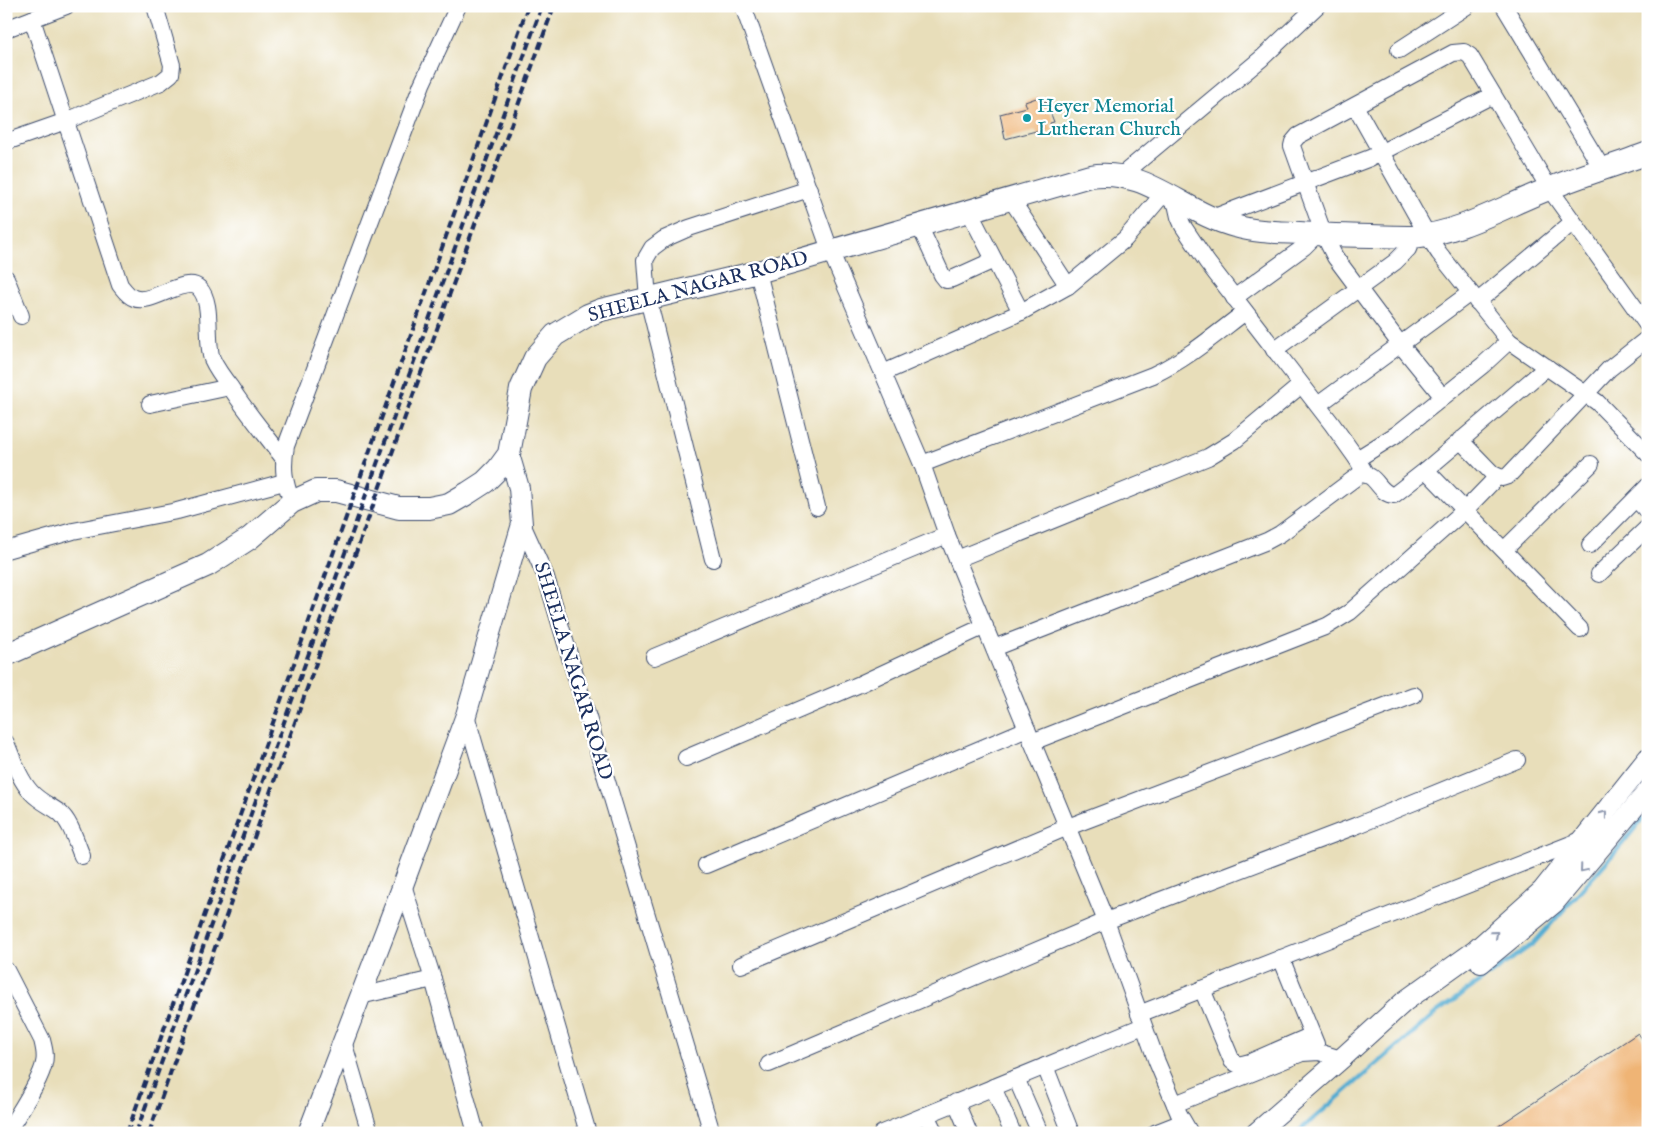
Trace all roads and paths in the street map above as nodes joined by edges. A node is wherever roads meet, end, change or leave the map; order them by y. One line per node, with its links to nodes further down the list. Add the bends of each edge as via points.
1 (66, 6): 8 (street)
2 (155, 6): 13 (street, via 172,65 171,74 162,82)
3 (743, 6): 21 (street)
4 (1317, 6): 18 (street, via 1262,58)
5 (1467, 6): 10 (street)
6 (1504, 6): 17 (street)
7 (456, 7): 58 (street, via 422,84 286,446)
8 (32, 20): 9 (street); 13 (street)
9 (6, 29)
10 (1399, 50)
11 (1493, 95): 12 (street, via 1470,56 1458,51); 15 (street); 20 (street)
12 (1355, 106): 15 (street); 19 (street, via 1298,136 1293,142 1294,155)
13 (66, 121): 14 (street); 50 (street, via 120,285 133,298 140,300 182,286 199,288 207,304 210,352)
14 (6, 142)
15 (1380, 153): 19 (street); 29 (street)
16 (1648, 153): 17 (main road, SHEELA NAGAR ROAD)
17 (1603, 170): 20 (main road, SHEELA NAGAR ROAD)
18 (1122, 175): 22 (main road, SHEELA NAGAR ROAD, via 1147,183); 23 (main road, SHEELA NAGAR ROAD, via 1090,176)
19 (1306, 182): 25 (street); 28 (street)
20 (1549, 188): 26 (street); 29 (main road, SHEELA NAGAR ROAD, via 1462,225)
21 (809, 189): 30 (street); 38 (street, via 664,239 652,248 645,260)
22 (1170, 196): 25 (main road, SHEELA NAGAR ROAD); 34 (street); 37 (street, via 1183,226)
23 (1011, 199): 24 (main road, SHEELA NAGAR ROAD); 34 (street)
24 (969, 211): 27 (main road, SHEELA NAGAR ROAD); 31 (street)
25 (1212, 218): 28 (main road, SHEELA NAGAR ROAD, via 1258,231)
26 (1573, 222): 36 (street); 42 (street)
27 (919, 225): 30 (main road, SHEELA NAGAR ROAD); 31 (street, via 946,280)
28 (1320, 235): 29 (main road, SHEELA NAGAR ROAD); 35 (street); 37 (street)
29 (1420, 237): 35 (street, via 1394,262); 36 (street)
30 (830, 250): 32 (main road, SHEELA NAGAR ROAD); 48 (street)
31 (994, 260): 39 (street)
32 (758, 272): 38 (main road, SHEELA NAGAR ROAD); 68 (street)
33 (6, 278): 41 (street)
34 (1068, 286): 39 (street)
35 (1359, 288): 45 (street); 46 (street)
36 (1474, 297): 44 (street); 45 (street)
37 (1234, 298): 40 (street)
38 (648, 299): 56 (main road, SHEELA NAGAR ROAD, via 588,315 555,335 544,347 535,358 521,389); 77 (street)
39 (1021, 312): 48 (street)
40 (1245, 312): 46 (street); 60 (street, via 1197,349 1153,375)
41 (20, 316)
42 (1648, 326)
43 (1648, 338): 51 (street, via 1609,369)
44 (1509, 341): 47 (street); 52 (street)
45 (1400, 344): 52 (street); 54 (street)
46 (1274, 350): 49 (street)
47 (1547, 367): 51 (street); 55 (street)
48 (883, 373): 60 (street)
49 (1301, 384): 54 (street); 78 (street, via 1234,441 1208,457)
50 (230, 387): 53 (street); 58 (street)
51 (1586, 393): 57 (street); 64 (street, via 1508,476)
52 (1443, 397): 59 (street, via 1387,442)
53 (150, 404)
54 (1318, 405): 59 (street)
55 (1460, 440): 62 (street); 64 (street)
56 (509, 454): 66 (main road, via 485,482 449,504 436,507 399,508 336,491); 71 (street, SHEELA NAGAR ROAD, via 519,488)
57 (1648, 454)
58 (284, 459): 66 (street)
59 (1357, 459): 63 (street)
60 (922, 464): 73 (street)
61 (1591, 464): 76 (street)
62 (1426, 470): 63 (street, via 1394,495 1385,492 1372,476); 69 (street)
63 (1365, 474): 82 (street, via 1359,475 1267,541)
64 (1497, 477): 69 (street)
65 (1648, 486): 67 (street)
66 (288, 492): 75 (street, via 72,531); 83 (main road, via 250,538 208,565)
67 (1636, 499): 70 (street); 74 (street)
68 (817, 507)
69 (1464, 511): 76 (street); 87 (street, via 1339,620)
70 (1648, 512)
71 (522, 524): 86 (street); 126 (street, SHEELA NAGAR ROAD, via 546,577)
72 (1648, 527): 79 (street)
73 (947, 535): 78 (street); 84 (street)
74 (1590, 546)
75 (6, 550)
76 (1504, 550): 81 (street)
77 (714, 559)
78 (957, 559): 80 (street)
79 (1599, 574)
80 (985, 626): 82 (street); 89 (street, via 860,684)
81 (1580, 628)
82 (994, 648): 87 (street)
83 (6, 655)
84 (654, 657)
85 (1414, 695): 93 (street)
86 (466, 715): 97 (street); 125 (street)
87 (1030, 736): 93 (street); 96 (street)
88 (6, 743): 95 (street, via 30,791 68,823)
89 (686, 758)
90 (1648, 758): 94 (street, one-way to 90)
91 (1517, 760): 98 (street)
92 (1648, 791): 132 (street, one-way to 132, via 1554,903 1486,959 1411,1013)
93 (1068, 827): 98 (street); 100 (street)
94 (1585, 838): 99 (street); 109 (street, one-way to 94, via 1405,1001 1475,951 1542,892)
95 (82, 856)
96 (706, 865)
97 (404, 886): 102 (street); 104 (street)
98 (1106, 921): 105 (street); 110 (street)
99 (1281, 958): 103 (street); 106 (street)
100 (741, 965)
101 (6, 970): 121 (street, via 45,1052 39,1077)
102 (432, 979): 104 (street); 124 (street)
103 (1202, 989): 105 (street); 106 (street, via 1236,1064 1250,1062)
104 (360, 996): 107 (street)
105 (1141, 1020): 111 (street); 115 (street)
106 (1312, 1035): 108 (street)
107 (343, 1041): 122 (street); 123 (street)
108 (1319, 1052): 109 (street); 115 (street, via 1302,1053)
109 (1341, 1059): 131 (street)
110 (769, 1064)
111 (1045, 1066): 112 (street); 129 (street)
112 (1016, 1078): 113 (street); 117 (street)
113 (993, 1087): 114 (street); 120 (street)
114 (956, 1102): 116 (street); 128 (street)
115 (1175, 1104): 118 (street)
116 (926, 1115): 119 (street); 127 (street)
117 (1037, 1126): 120 (street)
118 (1187, 1128): 130 (street)
119 (892, 1131)
120 (1005, 1131)
121 (7, 1133)
122 (308, 1133)
123 (370, 1133)
124 (476, 1133)
125 (588, 1133)
126 (712, 1133)
127 (935, 1133)
128 (969, 1133)
129 (1071, 1133)
130 (1155, 1133)
131 (1256, 1133)
132 (1275, 1133)

